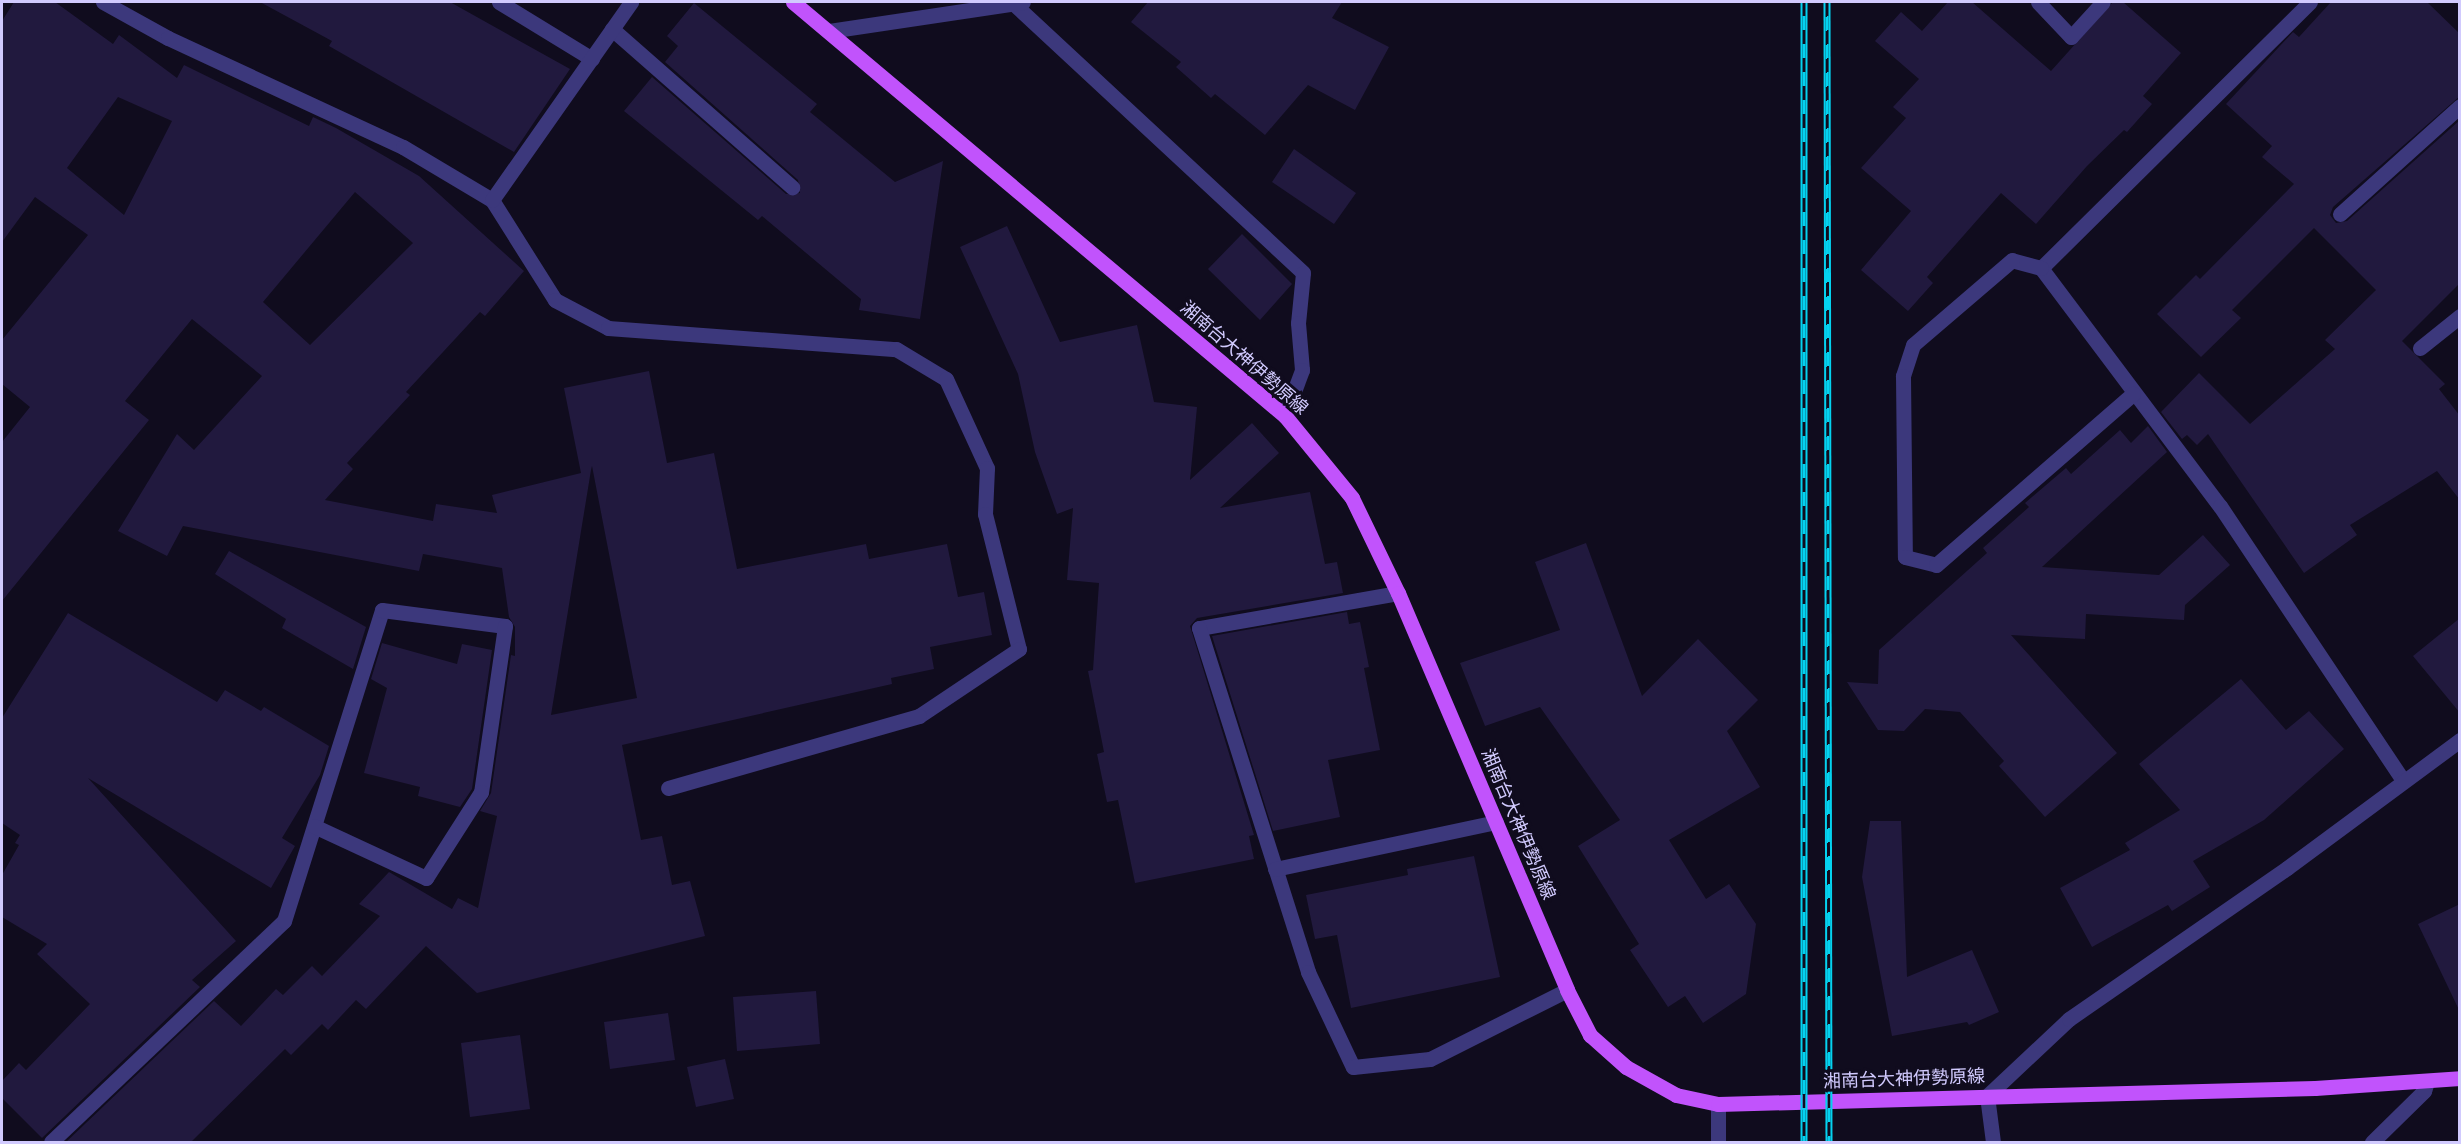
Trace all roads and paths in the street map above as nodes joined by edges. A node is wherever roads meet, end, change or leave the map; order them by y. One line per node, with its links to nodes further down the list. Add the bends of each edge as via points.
1 (104, 2): 14 (street, via 168,38 403,147)
2 (499, 2): 11 (street)
3 (631, 2): 9 (street)
4 (793, 2): 10 (main road, 湘南台大神伊勢原線)
5 (2038, 2): 6 (street, via 2071,37)
6 (2103, 2)
7 (2310, 2): 16 (street)
8 (1019, 3): 10 (street); 20 (street, via 1304,273 1298,323 1302,370)
9 (612, 29): 11 (street); 13 (street)
10 (829, 30): 20 (main road, 湘南台大神伊勢原線)
11 (592, 59): 14 (street)
12 (2460, 106): 15 (street)
13 (792, 187)
14 (492, 200): 24 (street, via 555,300 608,328 896,349 946,379 987,468 985,514 1019,649 919,716)
15 (2340, 214)
16 (2041, 268): 19 (street); 19 (street, via 2012,260 1909,352 1903,376 1905,557 1936,566)
17 (2460, 316): 18 (street)
18 (2421, 348)
19 (2133, 394): 23 (street, via 2220,506)
20 (1285, 416): 21 (main road, 湘南台大神伊勢原線, via 1352,498)
21 (1398, 592): 25 (main road, 湘南台大神伊勢原線); 27 (street, via 1199,628)
22 (2460, 740): 23 (street)
23 (2402, 779): 31 (street, via 2287,868 2069,1018)
24 (668, 788)
25 (1496, 822): 27 (street); 28 (main road, 湘南台大神伊勢原線)
26 (314, 826): 26 (street, via 382,610 505,626 481,792 426,878); 33 (street, via 284,921)
27 (1275, 869): 28 (street, via 1308,972 1353,1067 1430,1059)
28 (1567, 990): 32 (main road, 湘南台大神伊勢原線, via 1590,1035 1626,1067 1676,1095)
29 (2460, 1078): 30 (main road, 湘南台大神伊勢原線)
30 (2427, 1082): 31 (main road, 湘南台大神伊勢原線); 36 (street, via 2424,1091)
31 (1987, 1096): 32 (main road, 湘南台大神伊勢原線); 35 (street)
32 (1718, 1104): 34 (street)
33 (51, 1143)
34 (1718, 1143)
35 (1993, 1143)
36 (2372, 1143)

